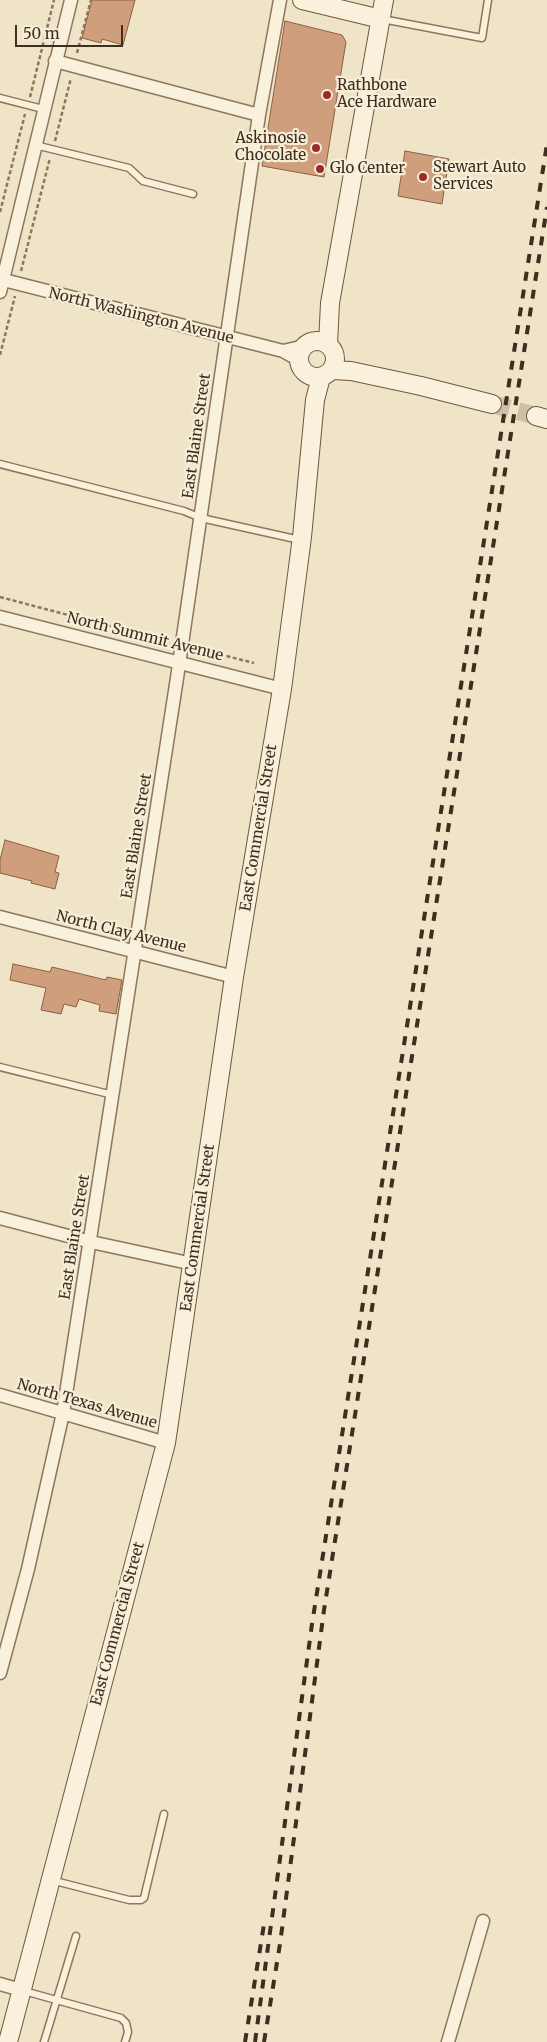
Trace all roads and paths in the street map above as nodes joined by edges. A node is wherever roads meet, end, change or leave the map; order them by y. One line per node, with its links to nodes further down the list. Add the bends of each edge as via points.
1 (71, 0): 8 (street)
2 (91, 0): 9 (path)
3 (280, 0): 12 (street, East Blaine Street)
4 (302, 0): 7 (street)
5 (384, 0): 7 (street, East Commercial Street)
6 (488, 0): 7 (lane, via 482,38)
7 (381, 19): 21 (street, East Commercial Street, via 330,303)
8 (55, 61): 9 (street); 11 (street)
9 (74, 66): 12 (street); 14 (path)
10 (0, 98): 11 (lane)
11 (44, 109): 13 (street)
12 (259, 115): 19 (street, East Blaine Street)
13 (35, 145): 14 (lane); 17 (street)
14 (53, 149): 15 (lane, via 129,168 143,181); 16 (path)
15 (193, 194)
16 (25, 259)
17 (1, 284): 19 (street, North Washington Avenue)
18 (12, 307): 20 (path)
19 (228, 338): 21 (street, North Washington Avenue); 24 (street, East Blaine Street)
20 (0, 355)
21 (317, 358): 22 (street, North Washington Avenue, via 351,371); 25 (street, East Commercial Street)
22 (492, 404)
23 (0, 464): 24 (lane)
24 (201, 518): 25 (lane); 28 (street, East Blaine Street)
25 (301, 540): 31 (street, East Commercial Street)
26 (0, 597): 28 (path)
27 (0, 616): 29 (street, North Summit Avenue)
28 (182, 645): 29 (street, East Blaine Street); 30 (path)
29 (179, 663): 31 (street, North Summit Avenue); 33 (street, East Blaine Street)
30 (254, 663)
31 (282, 689): 34 (street, East Commercial Street)
32 (0, 917): 33 (street, North Clay Avenue)
33 (136, 952): 34 (street, North Clay Avenue); 36 (street, East Blaine Street)
34 (234, 977): 39 (street, East Commercial Street)
35 (0, 1066): 36 (lane)
36 (114, 1096): 38 (street, East Blaine Street)
37 (0, 1218): 38 (street)
38 (91, 1242): 39 (street); 41 (street, East Blaine Street)
39 (193, 1264): 42 (street, East Commercial Street)
40 (0, 1395): 41 (street, North Texas Avenue)
41 (63, 1414): 42 (street, North Texas Avenue); 43 (street, East Blaine Street, via 28,1569)
42 (166, 1443): 45 (street, East Commercial Street)
43 (0, 1673)
44 (164, 1814): 45 (lane, via 141,1900 129,1900)
45 (50, 1880): 49 (street, East Commercial Street)
46 (483, 1921): 54 (street)
47 (76, 1936): 50 (lane)
48 (0, 1984): 49 (street)
49 (20, 1990): 50 (lane); 51 (street, East Commercial Street)
50 (56, 1999): 52 (lane); 53 (lane, via 121,2018 128,2032)
51 (8, 2042)
52 (44, 2042)
53 (126, 2042)
54 (448, 2042)

